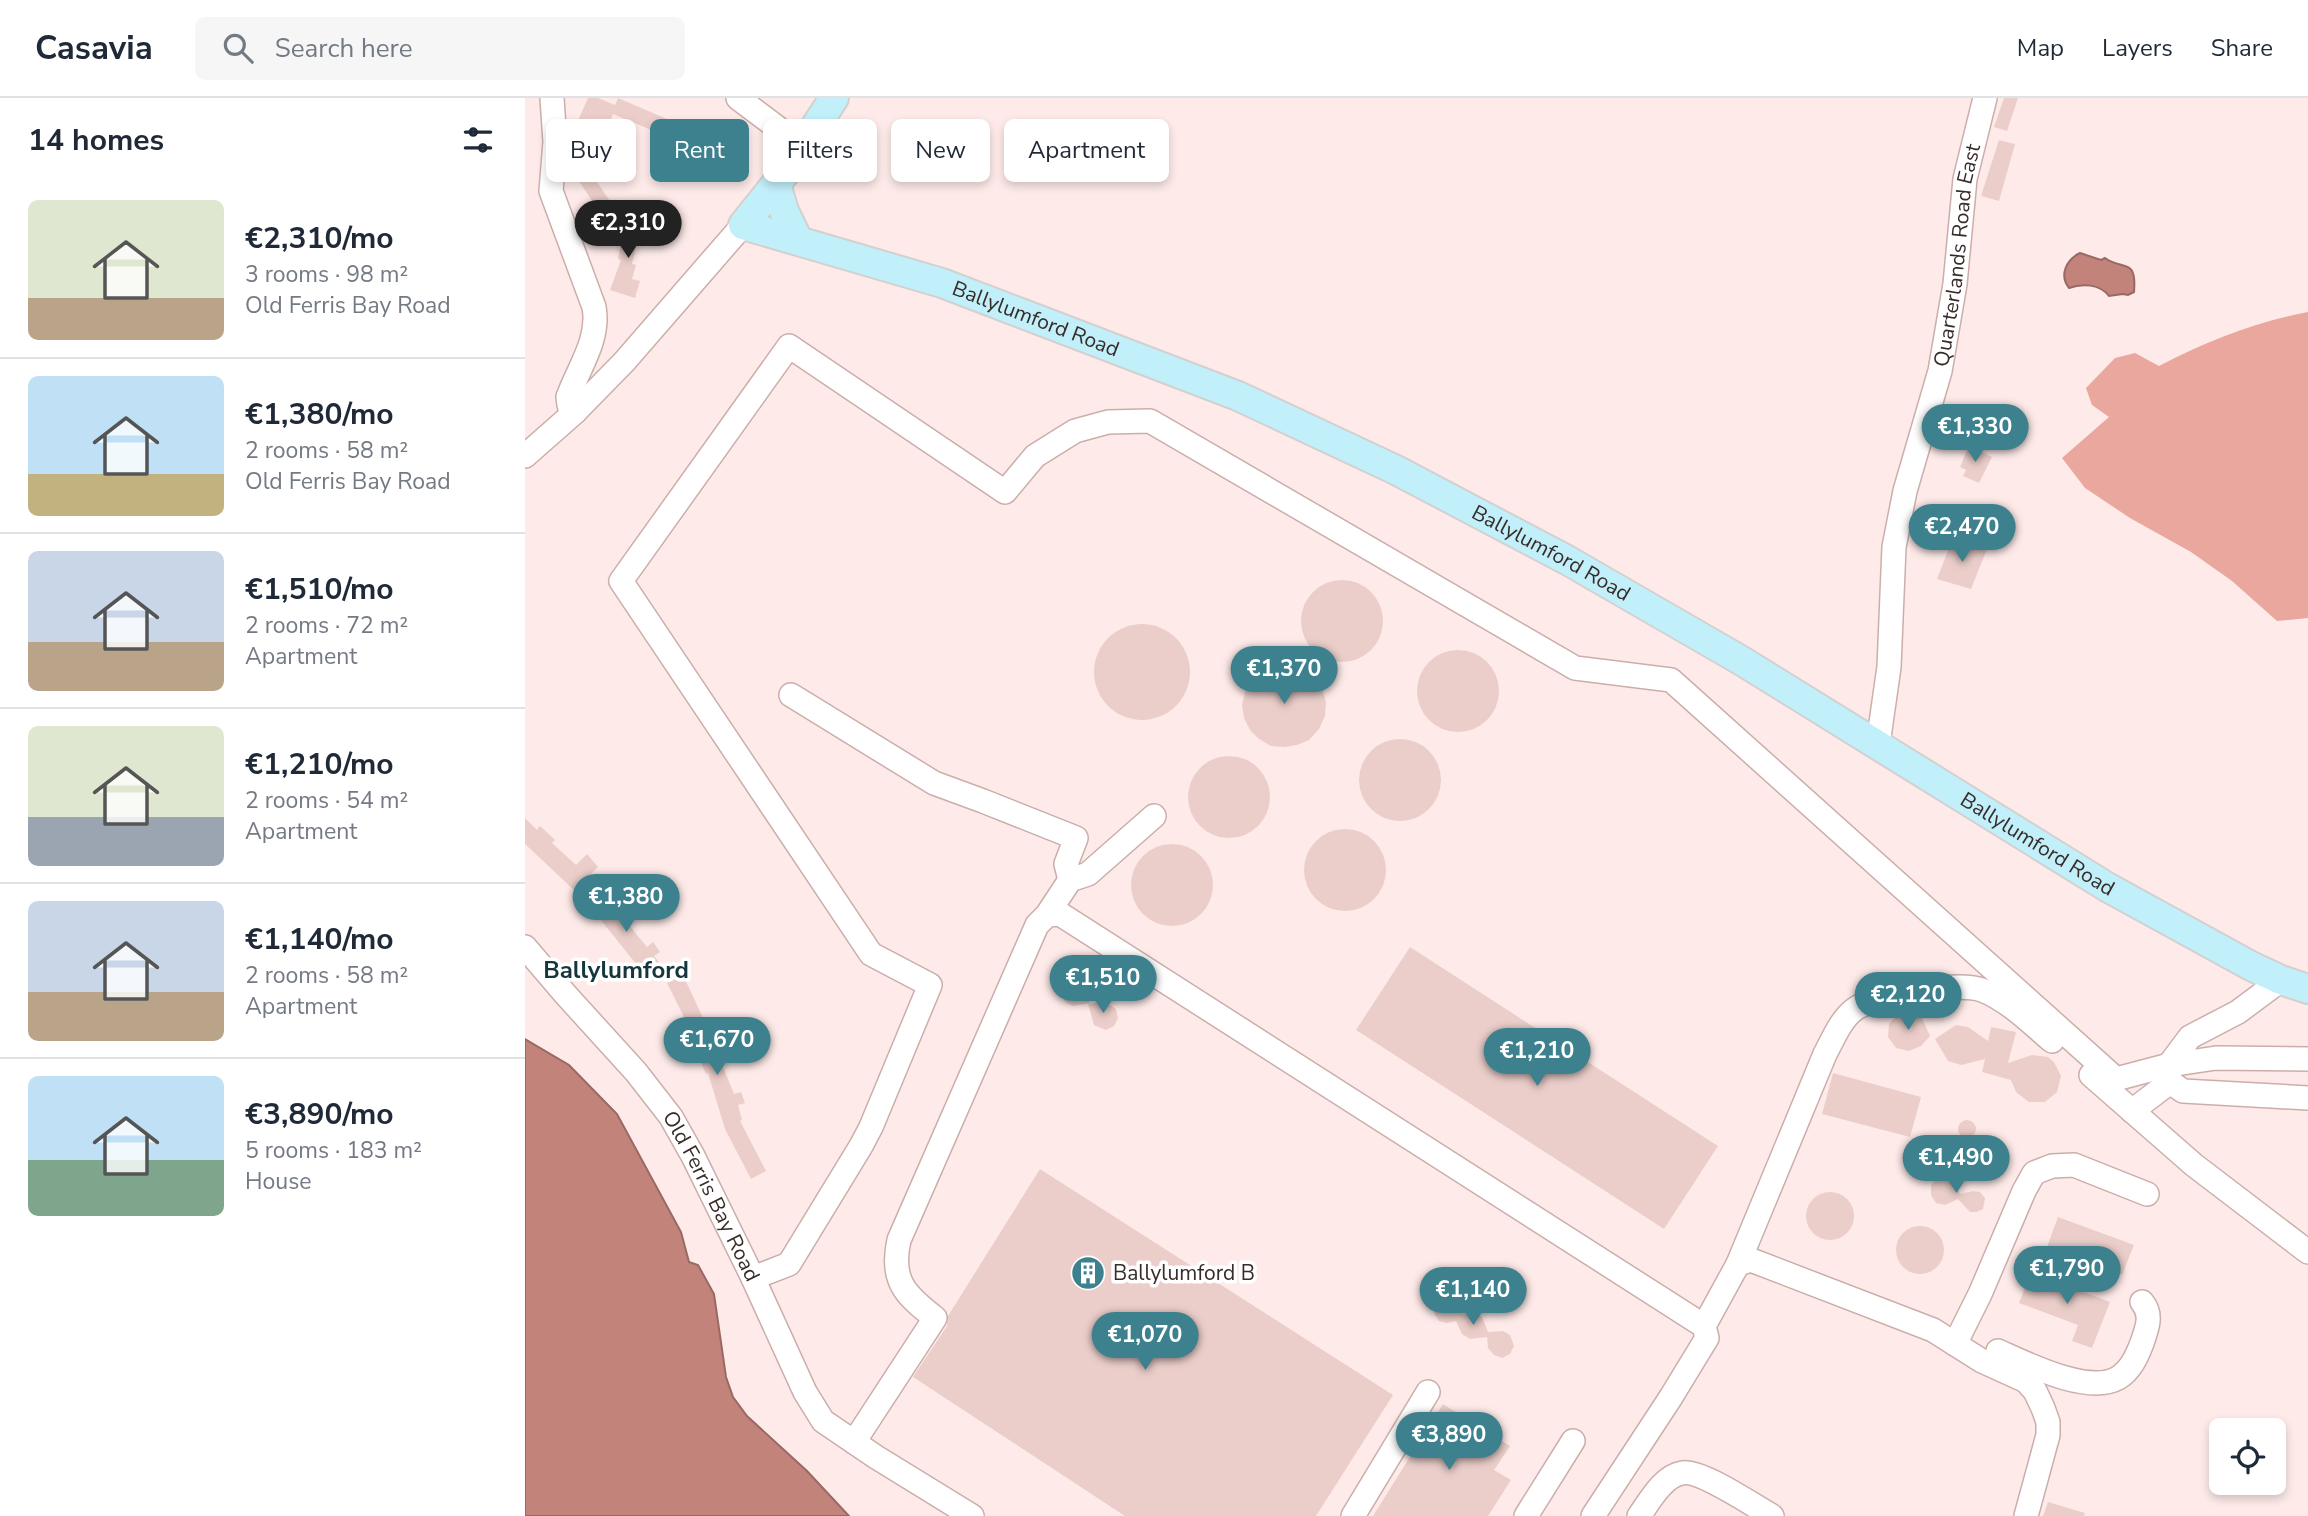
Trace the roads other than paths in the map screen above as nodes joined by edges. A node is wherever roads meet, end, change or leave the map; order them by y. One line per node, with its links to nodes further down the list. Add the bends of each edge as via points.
1 (552, 98): 10 (street, via 551,191 596,321 592,342 568,397)
2 (738, 98): 5 (street)
3 (834, 98): 6 (main road)
4 (1978, 101): 13 (street, Quarterlands Road East, via 1940,371 1905,491 1894,547 1889,667)
5 (766, 119)
6 (821, 119)
7 (776, 184): 8 (main road); 9 (main road)
8 (743, 225): 9 (main road, Ballylumford Road); 10 (street)
9 (798, 240): 13 (main road, Ballylumford Road, via 942,283 1238,396 1317,432 1567,560)
10 (575, 412): 11 (street)
11 (525, 456)
12 (792, 695): 15 (street, via 934,783 1076,838 1066,864)
13 (1878, 744): 18 (main road, Ballylumford Road, via 2107,887)
14 (1154, 816): 15 (street, via 1088,874)
15 (1070, 880): 16 (street)
16 (1047, 915): 29 (street, via 1060,914); 33 (street, via 1037,925 899,1240 894,1261 902,1286 935,1318)
17 (525, 947): 27 (street, Old Ferris Bay Road, via 671,1117)
18 (2281, 980): 19 (main road, Ballylumford Road); 21 (street, via 2238,1012 2190,1037)
19 (2308, 989)
20 (2308, 1059): 21 (street, via 2216,1058)
21 (2169, 1073): 22 (street, via 2183,1091); 23 (street); 27 (street, via 2116,1079 1671,680 1575,668 1150,421 1108,422 1075,431 1035,456 1005,492 789,346 621,581 871,954 930,985 851,1164 789,1264)
22 (2308, 1097)
23 (2132, 1111): 25 (street); 26 (street, via 2002,1001 1981,990 1935,989 1883,997 1854,1010 1836,1032)
24 (2147, 1194): 30 (street, via 2074,1164 2034,1173)
25 (2308, 1252)
26 (1738, 1264): 29 (street); 30 (street, via 1751,1260)
27 (753, 1279): 33 (street, Old Ferris Bay Road, via 805,1392 823,1421)
28 (2142, 1302): 30 (street, via 2149,1314 2148,1324 2136,1359 2118,1378 2103,1383 2065,1377)
29 (1704, 1326): 37 (street, via 1707,1338)
30 (1958, 1339): 40 (street, via 1982,1361 2026,1381 2043,1408 2048,1436)
31 (1428, 1392): 35 (street)
32 (1573, 1441): 36 (street)
33 (854, 1442): 34 (street, Old Ferris Bay Road)
34 (972, 1516)
35 (1353, 1516)
36 (1526, 1516)
37 (1593, 1516)
38 (1639, 1516): 39 (street, via 1656,1493 1682,1473 1697,1474)
39 (1772, 1516)
40 (2026, 1516)

